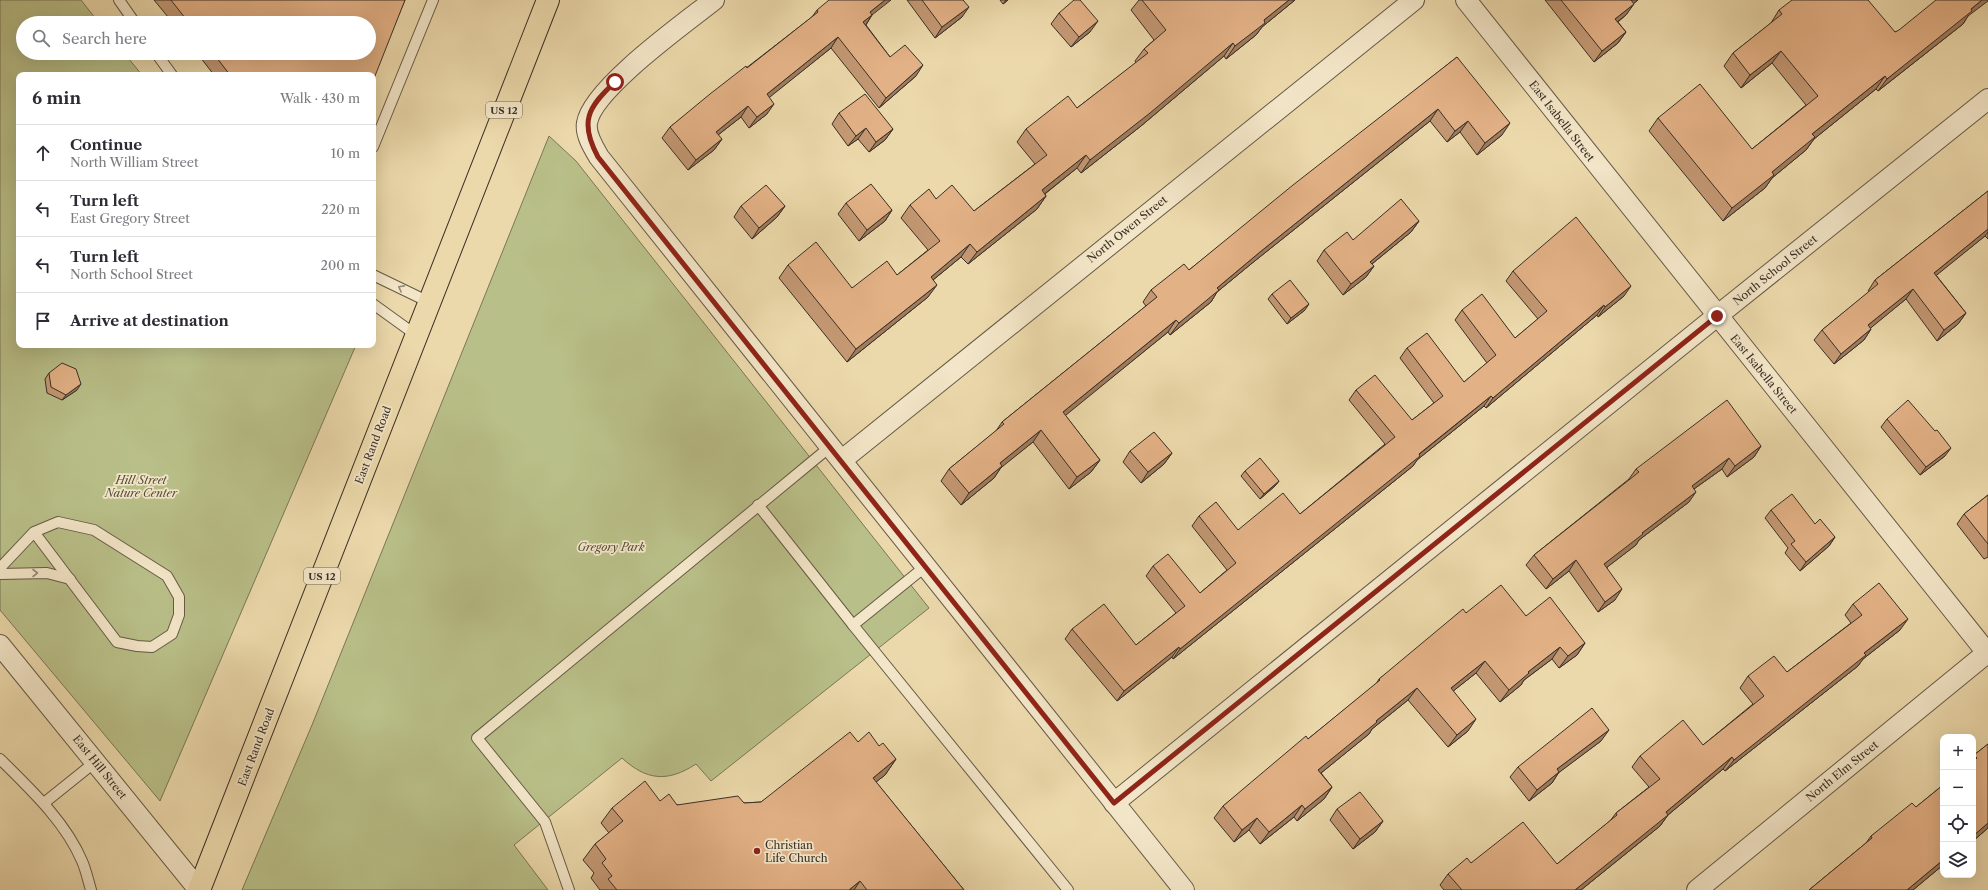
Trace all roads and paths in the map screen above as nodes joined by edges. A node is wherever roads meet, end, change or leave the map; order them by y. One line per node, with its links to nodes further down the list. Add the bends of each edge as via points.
1 (119, 0): 7 (lane)
2 (433, 0): 11 (lane)
3 (548, 0): 13 (main road, East Rand Road / US 12)
4 (714, 0): 17 (street, via 605,91 595,102 589,115 589,136 598,157)
5 (1414, 0): 17 (street, North Owen Street)
6 (1466, 0): 15 (street, East Isabella Street)
7 (130, 16)
8 (161, 60): 9 (lane)
9 (170, 72)
10 (1988, 99): 15 (street, North School Street)
11 (376, 139)
12 (376, 276): 13 (lane, one-way to 12)
13 (429, 302): 16 (main road, East Rand Road / US 12)
14 (376, 306): 16 (lane)
15 (1717, 316): 26 (street, East Isabella Street); 30 (street, North School Street)
16 (416, 335): 32 (main road, East Rand Road / US 12)
17 (836, 453): 18 (lane); 20 (street)
18 (758, 505): 24 (lane); 33 (lane, via 477,738 545,822)
19 (34, 532): 21 (lane); 23 (lane); 23 (lane, via 58,522 94,530 166,576 179,596 179,616 172,634 152,647 117,642)
20 (926, 566): 24 (lane); 30 (street)
21 (0, 568)
22 (0, 574): 23 (lane, one-way to 23, via 47,573)
23 (70, 579)
24 (853, 625): 34 (lane)
25 (0, 645): 28 (street, East Hill Street)
26 (1988, 653): 36 (street, North Elm Street)
27 (0, 759): 29 (lane)
28 (95, 762): 29 (lane); 32 (street, East Hill Street)
29 (44, 803): 31 (lane, via 70,838 82,861)
30 (1114, 803): 35 (street)
31 (91, 890)
32 (199, 890)
33 (569, 890)
34 (1068, 890)
35 (1184, 890)
36 (1697, 890)

